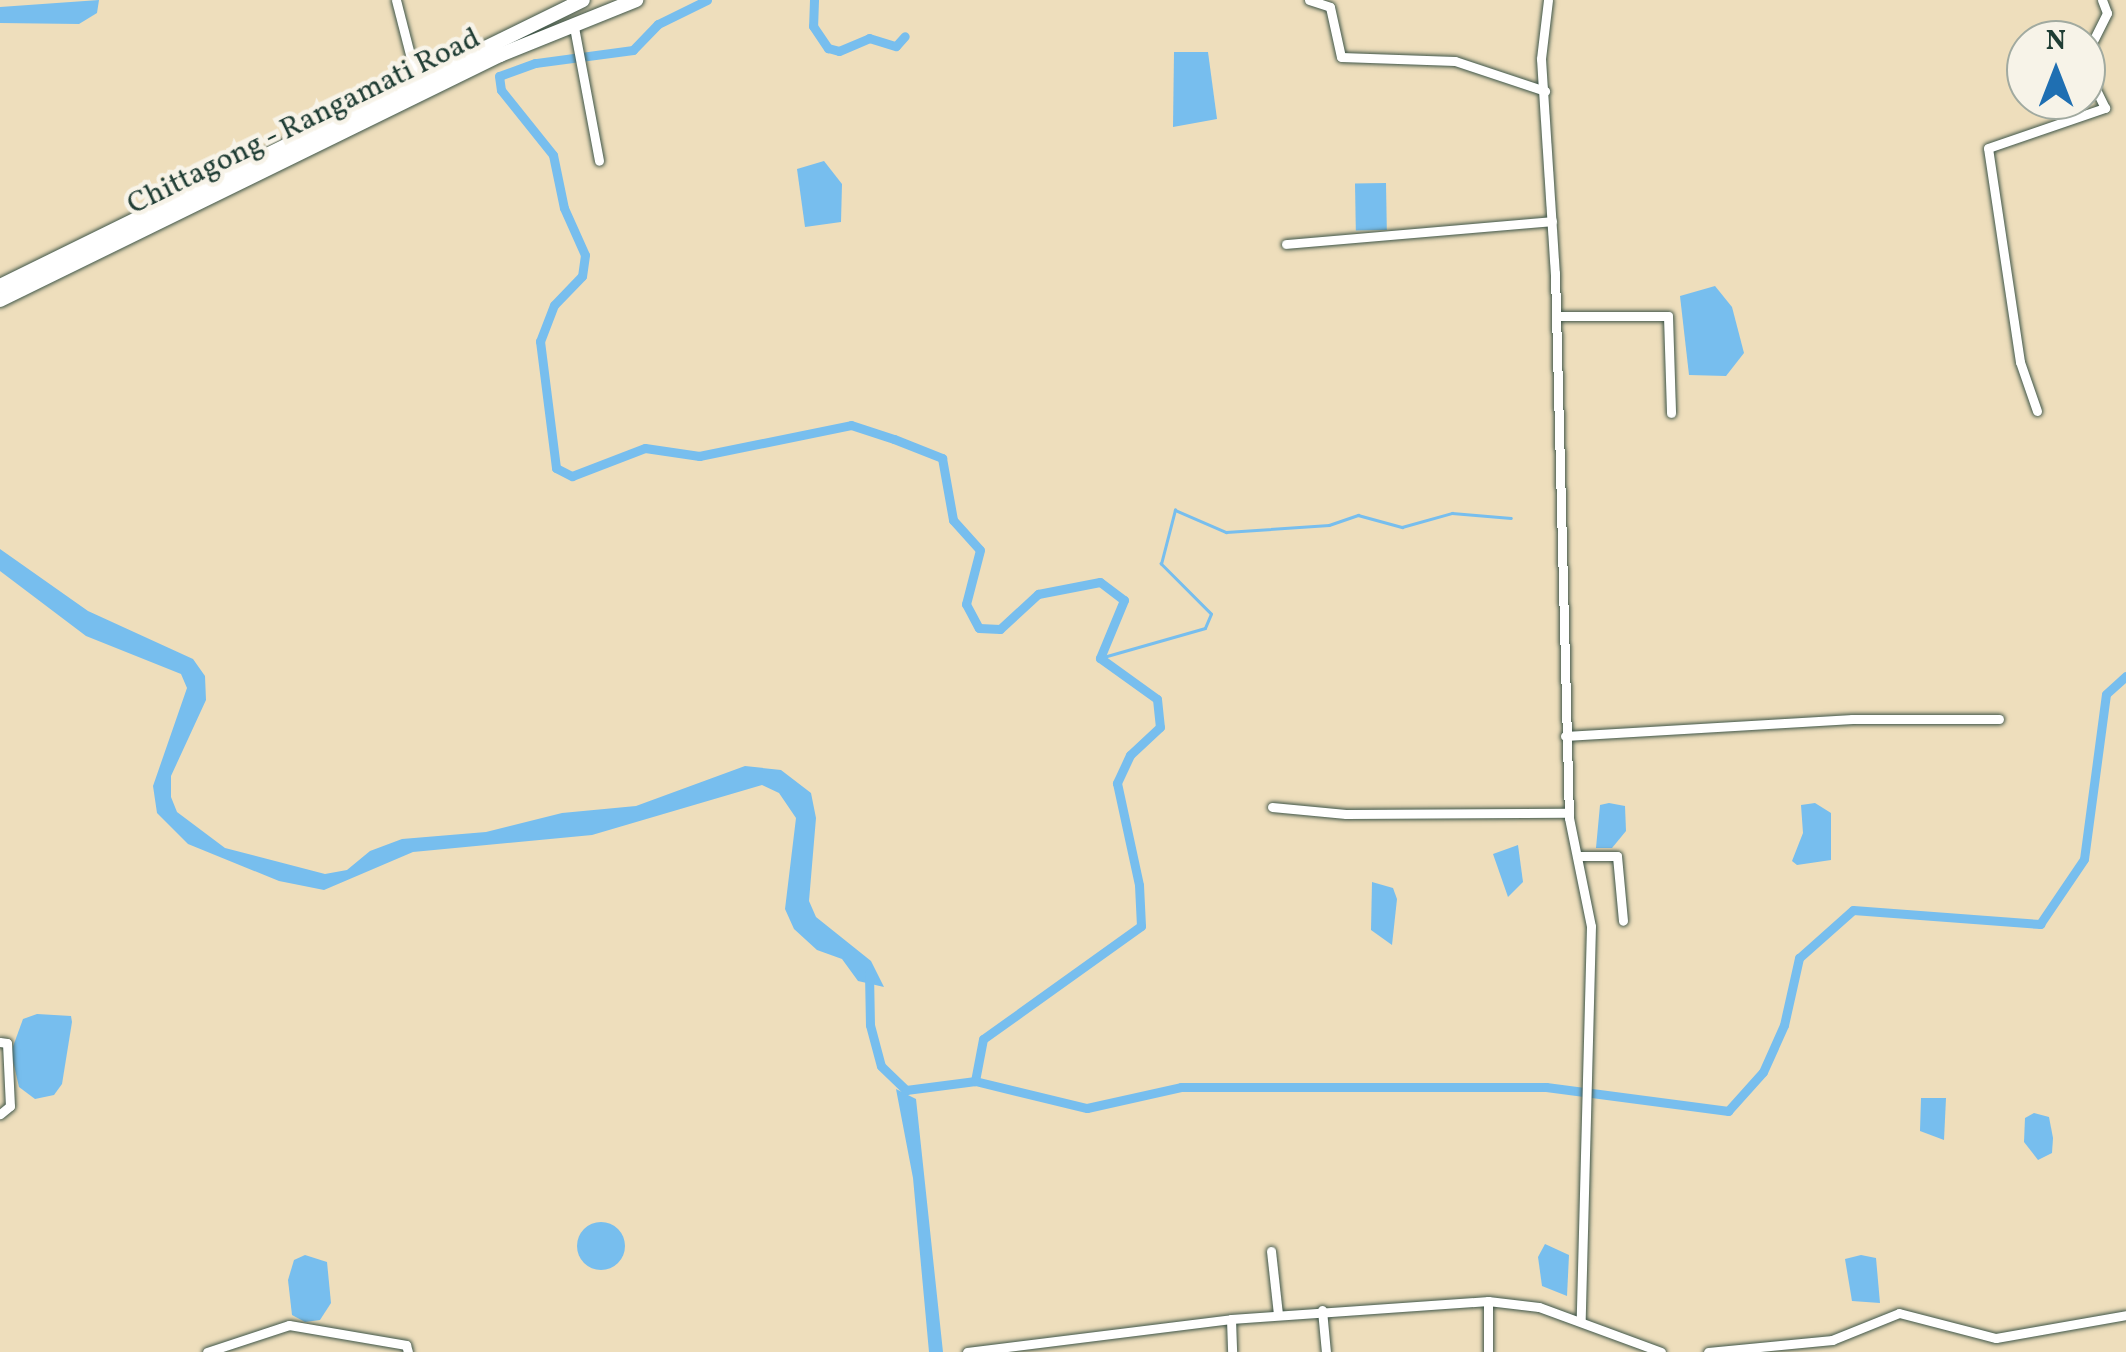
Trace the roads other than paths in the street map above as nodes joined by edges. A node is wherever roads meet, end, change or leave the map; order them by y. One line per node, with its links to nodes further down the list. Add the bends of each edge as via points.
1 (396, 0): 7 (street)
2 (636, 0): 6 (highway, Chittagong - Rangamati Road)
3 (1309, 0): 8 (street, via 1330,7 1340,57 1455,61)
4 (1548, 0): 8 (street)
5 (579, 2): 7 (highway)
6 (577, 26): 9 (highway, Chittagong - Rangamati Road); 11 (street)
7 (417, 82): 9 (highway)
8 (1545, 91): 12 (street)
9 (364, 116): 14 (highway); 15 (highway, Chittagong - Rangamati Road)
10 (2070, 120): 17 (street, via 1988,148 2020,362)
11 (599, 162)
12 (1552, 221): 13 (street); 16 (street)
13 (1286, 244)
14 (0, 286)
15 (0, 300)
16 (1556, 316): 18 (street, via 1668,316); 20 (street)
17 (2037, 410)
18 (1671, 413)
19 (1999, 719): 20 (street, via 1852,719)
20 (1565, 736): 22 (street)
21 (1272, 807): 22 (street, via 1346,814)
22 (1568, 813): 23 (street)
23 (1577, 856): 24 (street, via 1617,856); 33 (street, via 1591,926)
24 (1623, 921)
25 (0, 1042): 26 (street, via 8,1043 10,1106)
26 (0, 1114)
27 (1272, 1251): 30 (street)
28 (1488, 1300): 29 (street); 33 (street); 39 (street)
29 (1322, 1310): 30 (street); 38 (street)
30 (1278, 1314): 32 (street)
31 (2126, 1316): 41 (street, via 1996,1338 1899,1313 1832,1340)
32 (1230, 1318): 36 (street); 37 (street)
33 (1581, 1321): 40 (street)
34 (208, 1352): 35 (street, via 289,1325 406,1345)
35 (408, 1352)
36 (966, 1352)
37 (1232, 1352)
38 (1326, 1352)
39 (1488, 1352)
40 (1661, 1352)
41 (1708, 1352)

